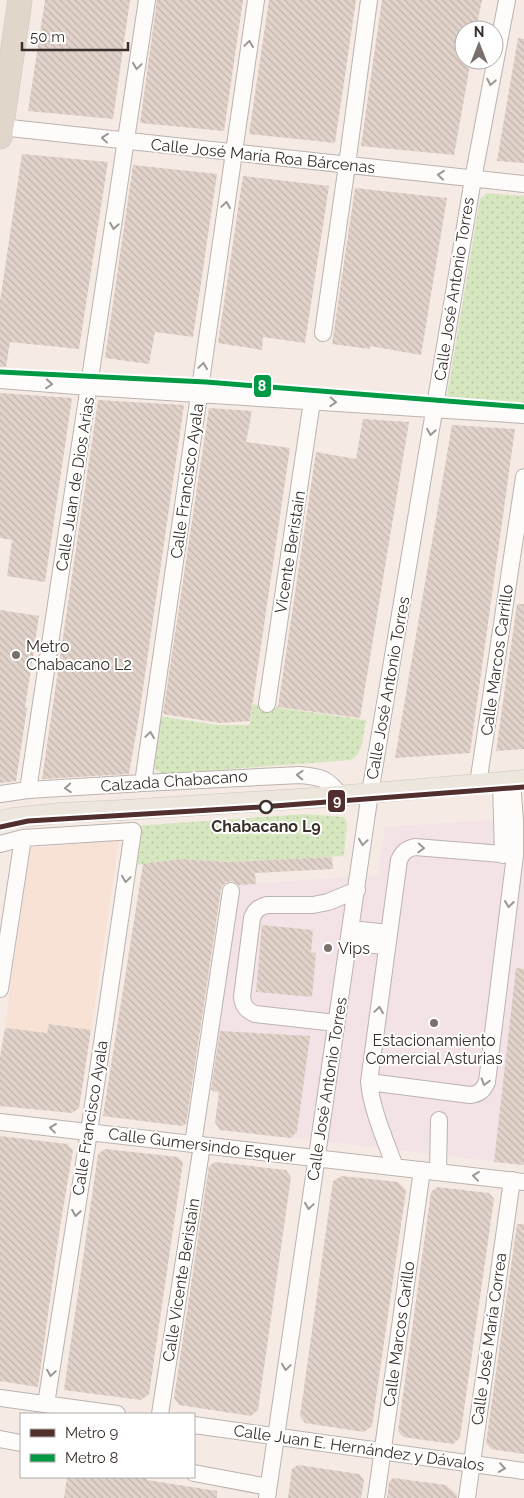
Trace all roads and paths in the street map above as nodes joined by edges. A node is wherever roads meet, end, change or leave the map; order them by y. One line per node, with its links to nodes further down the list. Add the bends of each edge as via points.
1 (20, 0): 6 (highway)
2 (147, 0): 7 (street, Calle Juan de Dios Arias, one-way to 7)
3 (256, 0): 8 (street, Calle Francisco Ayala, one-way to 3)
4 (369, 0): 9 (street)
5 (507, 0): 10 (street, Calle José Antonio Torres, one-way to 10)
6 (1, 132): 7 (street, Calle José María Roa Bárcenas, one-way to 6)
7 (127, 140): 8 (street, Calle José María Roa Bárcenas); 14 (street, Calle Juan de Dios Arias, one-way to 14)
8 (234, 152): 9 (street, Calle José María Roa Bárcenas); 15 (street, Calle Francisco Ayala, one-way to 8)
9 (348, 165): 10 (street, Calle José María Roa Bárcenas, one-way to 9); 12 (street)
10 (473, 179): 11 (street, Calle José María Roa Bárcenas); 17 (street, Calle José Antonio Torres)
11 (524, 184)
12 (323, 333)
13 (0, 380): 14 (street, one-way to 14)
14 (90, 387): 15 (street); 24 (street, Calle Juan de Dios Arias)
15 (199, 394): 16 (street); 22 (street, Calle Francisco Ayala, one-way to 15)
16 (312, 401): 17 (street, one-way to 17); 20 (street, Vicente Beristain)
17 (435, 408): 18 (street); 25 (street, Calle José Antonio Torres, one-way to 25)
18 (524, 415)
19 (524, 477): 23 (street, Calle Marcos Carrillo)
20 (267, 704)
21 (512, 781): 23 (main road, Calzada Chabacano); 31 (street, via 515,820)
22 (143, 783): 24 (street, Calzada Chabacano, one-way to 24); 27 (street, Calzada Chabacano, one-way to 22, via 330,783 316,776)
23 (478, 784): 25 (main road, Calzada Chabacano)
24 (28, 790): 26 (street, Calzada Chabacano)
25 (370, 793): 27 (main road, Calzada Chabacano); 33 (street, Calle José Antonio Torres, one-way to 33)
26 (0, 794)
27 (341, 796): 28 (main road, Calzada Chabacano, via 59,813)
28 (0, 821)
29 (23, 838): 30 (street); 36 (street); 41 (street, Calle Francisco Ayala, one-way to 41, via 133,831)
30 (0, 844)
31 (509, 855): 35 (street, one-way to 31, via 399,860 408,848); 38 (street, one-way to 38, via 484,1090 470,1095)
32 (231, 890): 42 (street, Calle Vicente Beristain)
33 (357, 890): 34 (street, Calle José Antonio Torres); 37 (street, via 313,905 267,905 255,911 252,918 242,997 248,1011)
34 (350, 936): 35 (street); 37 (street, Calle José Antonio Torres)
35 (388, 939): 38 (street, one-way to 35)
36 (0, 989)
37 (336, 1023): 43 (street, Calle José Antonio Torres)
38 (369, 1082): 44 (street, via 370,1095)
39 (439, 1120): 46 (street)
40 (0, 1122): 41 (street, Calle Gumersindo Esquer, one-way to 40)
41 (89, 1132): 42 (street, Calle Gumersindo Esquer); 49 (street, Calle Francisco Ayala, one-way to 49)
42 (197, 1144): 43 (street, Calle Gumersindo Esquer); 51 (street, Calle Vicente Beristain)
43 (316, 1158): 44 (street, Calle Gumersindo Esquer); 53 (street, Calle José Antonio Torres, one-way to 53)
44 (395, 1167): 45 (street, Calle Gumersindo Esquer)
45 (422, 1170): 46 (street, Calle Gumersindo Esquer); 56 (street, Calle Marcos Carillo)
46 (438, 1172): 47 (street, Calle Gumersindo Esquer, one-way to 46)
47 (518, 1181): 57 (street, Calle José María Correa)
48 (0, 1398): 49 (street)
49 (46, 1404): 50 (street)
50 (110, 1413)
51 (160, 1413)
52 (195, 1425): 53 (street, Calle Juan E. Hernández y Dávalos)
53 (275, 1436): 56 (street, Calle Juan E. Hernández y Dávalos); 60 (street, Calle José Antonio Torres)
54 (0, 1439): 55 (street)
55 (20, 1442)
56 (383, 1452): 57 (street, Calle Juan E. Hernández y Dávalos); 61 (street, Calle Marcos Carillo)
57 (472, 1464): 58 (street, Calle Juan E. Hernández y Dávalos, one-way to 58); 62 (street, Calle José María Correa)
58 (524, 1471)
59 (195, 1473): 60 (street)
60 (268, 1493)
61 (376, 1498)
62 (467, 1498)

